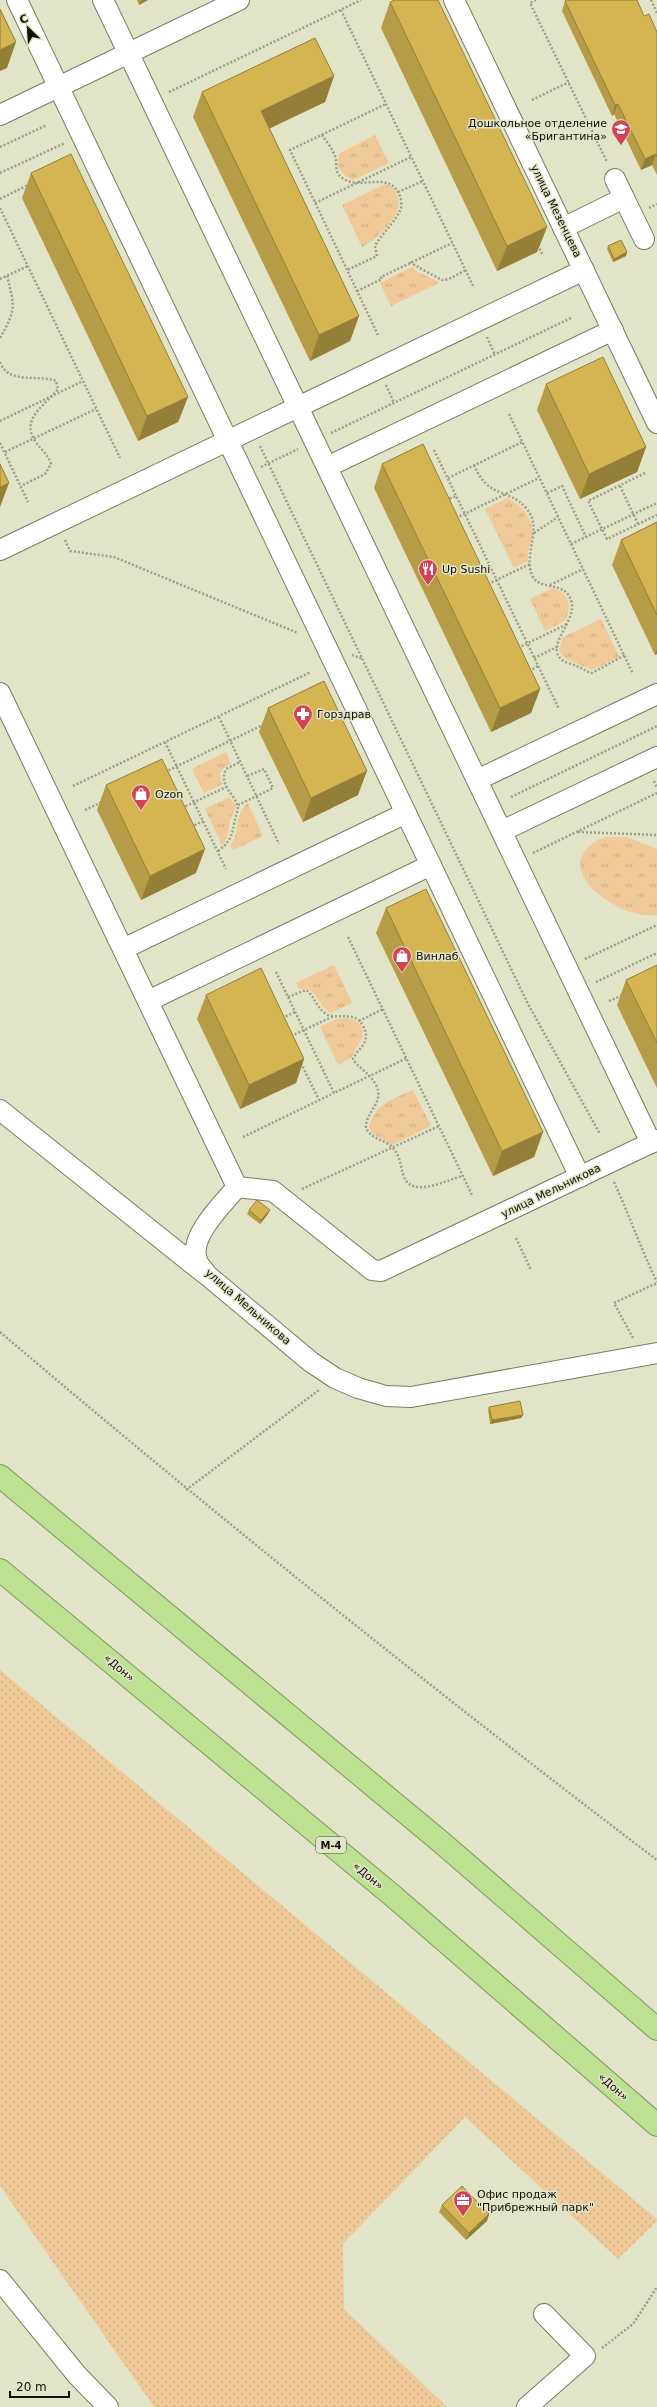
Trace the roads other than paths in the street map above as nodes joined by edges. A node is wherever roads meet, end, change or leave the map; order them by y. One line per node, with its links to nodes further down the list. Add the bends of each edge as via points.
1 (17, 0): 6 (street)
2 (103, 0): 5 (street)
3 (239, 0): 5 (street)
4 (454, 0): 10 (street, улица Мезенцева)
5 (128, 53): 6 (street); 14 (street)
6 (58, 87): 7 (street); 16 (street)
7 (0, 115)
8 (615, 179): 9 (street)
9 (624, 198): 10 (street); 11 (street)
10 (563, 228): 12 (street, улица Мезенцева)
11 (644, 239)
12 (584, 270): 13 (street, улица Мезенцева); 14 (street)
13 (613, 330): 15 (street, улица Мезенцева); 17 (street)
14 (298, 407): 16 (street); 17 (street)
15 (657, 423)
16 (228, 441): 18 (street); 23 (street)
17 (327, 467): 22 (street)
18 (0, 550)
19 (0, 693): 26 (street)
20 (657, 694): 22 (street)
21 (657, 757): 24 (street)
22 (478, 780): 24 (street)
23 (406, 813): 25 (street); 26 (street)
24 (502, 831): 29 (street)
25 (431, 865): 27 (street); 30 (street)
26 (123, 949): 27 (street)
27 (148, 1001): 31 (street)
28 (0, 1110): 32 (street)
29 (654, 1141): 30 (street, улица Мельникова)
30 (580, 1177): 31 (street, улица Мельникова, via 381,1270 372,1270 273,1191)
31 (237, 1187): 32 (street, улица Мельникова, via 204,1227 196,1243 196,1259)
32 (207, 1275): 33 (street, улица Мельникова, via 335,1378 386,1396 411,1397)
33 (657, 1353)
34 (0, 1476): 36 (highway, via 435,1837)
35 (0, 1570): 37 (highway, «Дон» / М-4, via 392,1896)
36 (657, 2028)
37 (657, 2125)
38 (0, 2280): 40 (street, via 77,2375)
39 (544, 2314): 41 (street, via 585,2356)
40 (108, 2407)
41 (527, 2407)

